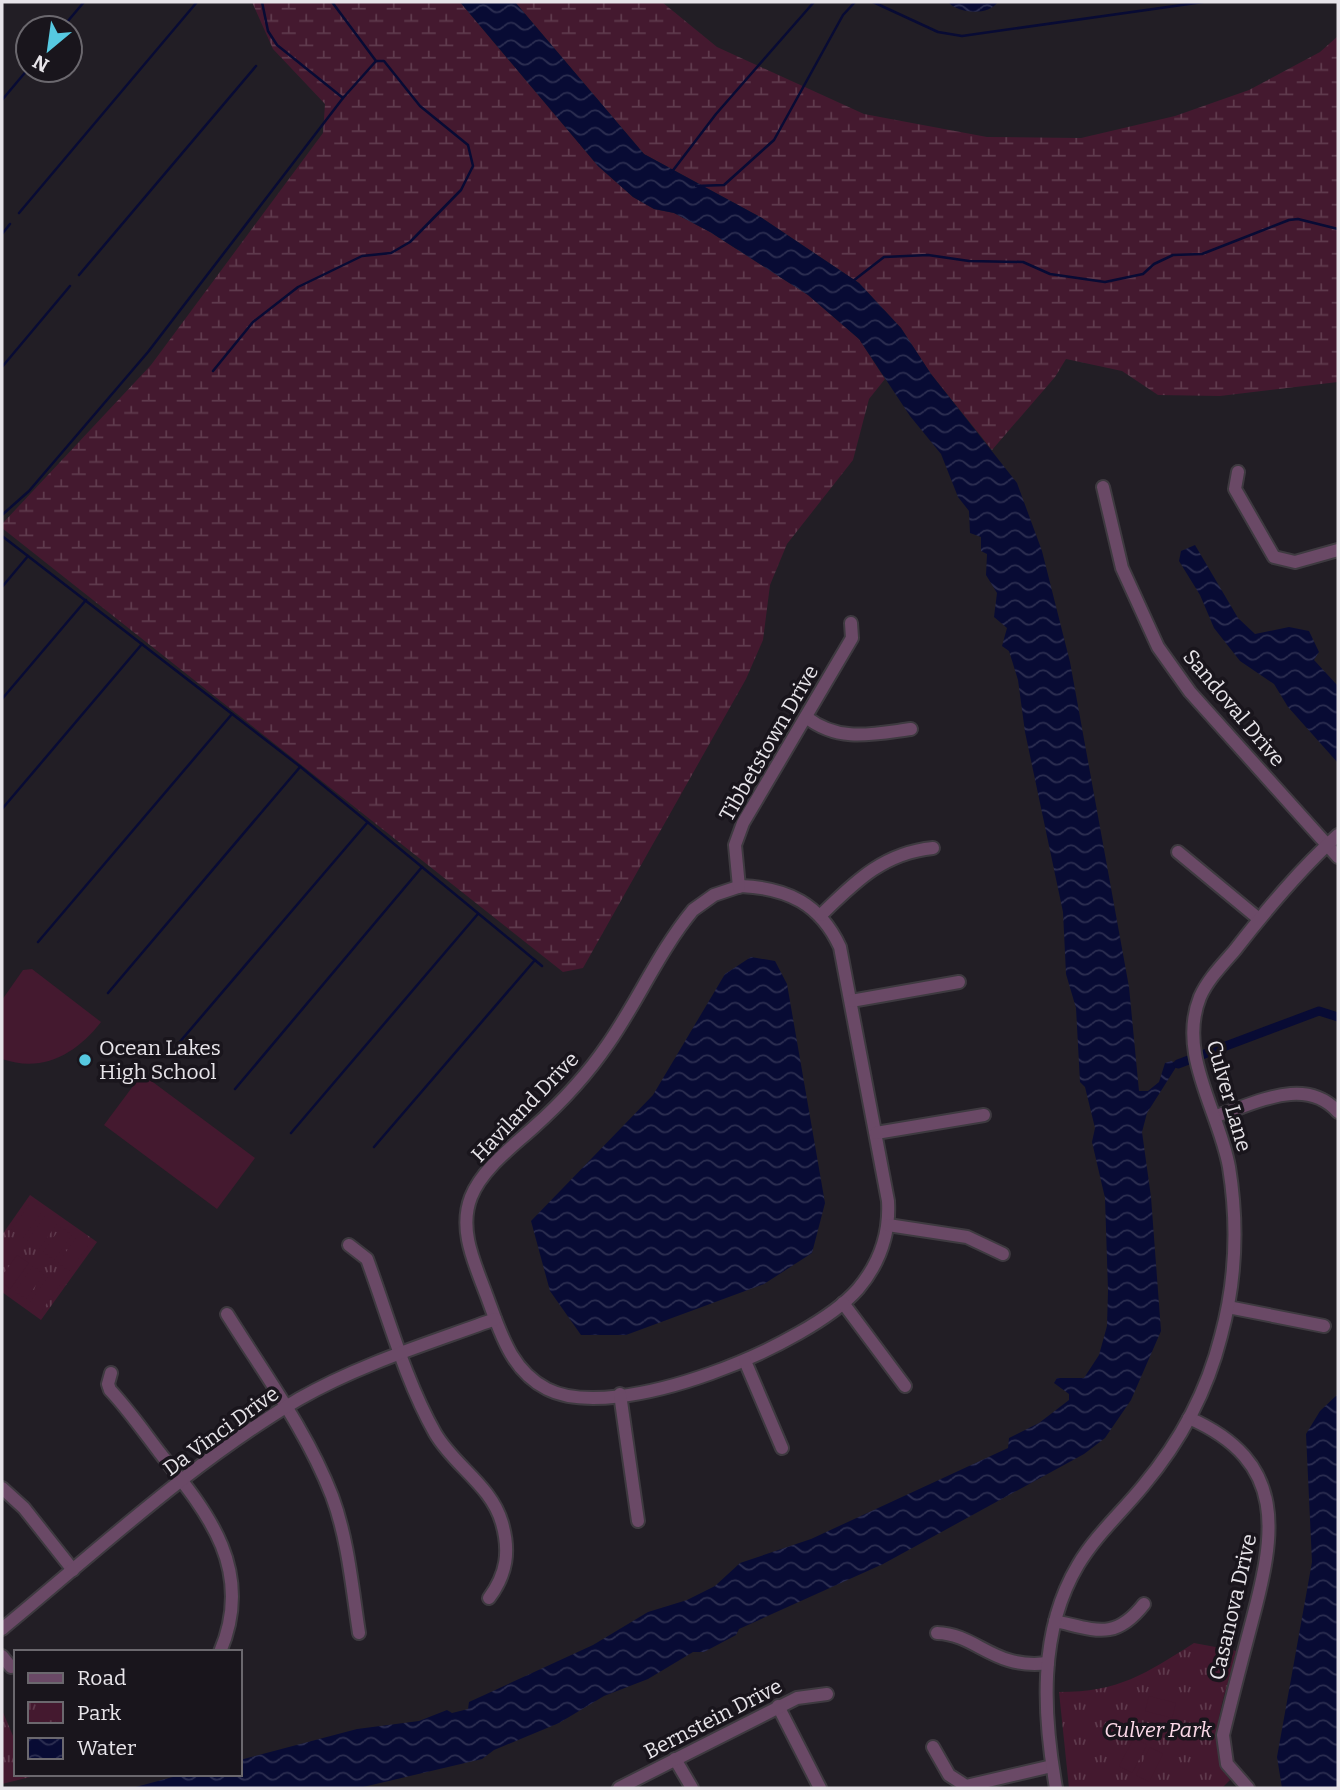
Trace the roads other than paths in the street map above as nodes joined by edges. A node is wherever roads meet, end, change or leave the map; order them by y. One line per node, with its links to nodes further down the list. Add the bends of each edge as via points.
1 (1238, 472): 3 (street, via 1235,489 1274,557 1295,562)
2 (1102, 487): 8 (street, Sandoval Drive, via 1122,568 1158,647 1190,692)
3 (1338, 550)
4 (851, 623): 5 (street, Tibbetstown Drive, via 852,638)
5 (806, 717): 6 (street, via 848,736); 12 (street, Tibbetstown Drive, via 737,837 734,859)
6 (911, 729)
7 (1338, 835): 8 (street, Culver Lane)
8 (1327, 845): 11 (street, Sandoval Drive); 14 (street, Culver Lane)
9 (933, 848): 13 (street, via 902,853 878,864)
10 (1178, 852): 14 (street)
11 (1338, 857)
12 (739, 887): 13 (street, Haviland Drive, via 791,894); 27 (street, Haviland Drive, via 714,895 693,911 589,1070 477,1185 468,1205 467,1235)
13 (821, 915): 16 (street, Haviland Drive, via 840,947)
14 (1259, 919): 19 (street, Culver Lane, via 1206,986 1196,1012 1195,1057)
15 (959, 982): 16 (street)
16 (851, 1001): 20 (street, Haviland Drive)
17 (1338, 1112): 19 (street, via 1312,1093 1291,1092)
18 (984, 1115): 20 (street)
19 (1216, 1116): 25 (street, Culver Lane, via 1234,1217)
20 (876, 1133): 21 (street, Haviland Drive)
21 (888, 1225): 23 (street, via 967,1237); 24 (street, Haviland Drive, via 875,1264)
22 (349, 1245): 29 (street, via 367,1259)
23 (1003, 1254)
24 (843, 1303): 30 (street, Haviland Drive); 32 (street)
25 (1228, 1307): 28 (street); 35 (street, Culver Lane, via 1211,1368)
26 (227, 1314): 34 (street)
27 (495, 1319): 29 (street, Da Vinci Drive); 33 (street, Haviland Drive, via 510,1354 540,1385 576,1398)
28 (1324, 1325)
29 (402, 1353): 34 (street, Da Vinci Drive, via 334,1381); 41 (street, via 438,1437 491,1498 502,1521 506,1565)
30 (745, 1361): 33 (street, Haviland Drive, via 664,1387); 36 (street)
31 (111, 1373): 37 (street, via 110,1390)
32 (905, 1386)
33 (620, 1394): 39 (street)
34 (285, 1408): 37 (street, Da Vinci Drive); 45 (street, via 332,1497 346,1546)
35 (1189, 1418): 43 (street, Culver Lane, via 1161,1463 1092,1544 1069,1581); 60 (street, Casanova Drive, via 1238,1451 1256,1476 1268,1508 1269,1553 1223,1735 1227,1764)
36 (782, 1448)
37 (183, 1481): 40 (street, Da Vinci Drive); 47 (street, via 206,1510 226,1554 229,1611)
38 (2, 1488): 40 (street)
39 (638, 1521)
40 (74, 1570): 44 (street, Da Vinci Drive)
41 (489, 1598)
42 (1144, 1604): 43 (street, via 1120,1627 1102,1632)
43 (1055, 1621): 49 (street, Culver Lane)
44 (2, 1629)
45 (359, 1633)
46 (937, 1633): 49 (street, via 951,1633 1002,1660)
47 (220, 1650)
48 (2, 1656): 50 (street)
49 (1048, 1663): 55 (street, Culver Lane)
50 (11, 1667)
51 (827, 1694): 52 (street, Bernstein Drive, via 806,1695)
52 (778, 1706): 54 (street, Bernstein Drive); 58 (street)
53 (933, 1747): 55 (street, via 948,1775 966,1786)
54 (675, 1759): 56 (street, Bernstein Drive); 57 (street)
55 (1052, 1766): 59 (street, Culver Lane)
56 (619, 1788)
57 (692, 1788)
58 (820, 1788)
59 (1056, 1788)
60 (1248, 1788)

